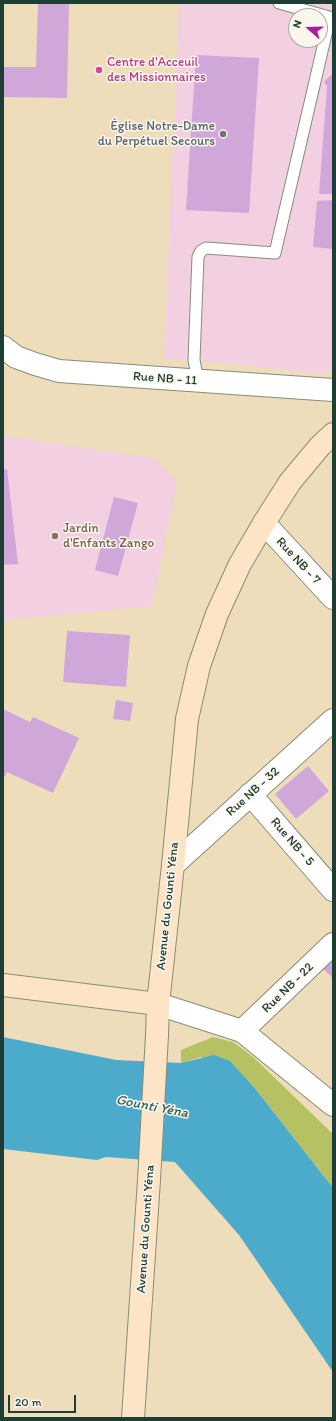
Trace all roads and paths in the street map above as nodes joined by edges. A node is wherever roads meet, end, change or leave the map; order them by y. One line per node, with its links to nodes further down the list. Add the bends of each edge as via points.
1 (279, 3): 2 (lane)
2 (331, 18): 4 (lane, via 274,253 206,248 201,251 198,258 194,360)
3 (3, 347): 4 (street, Rue NB - 11, via 16,357 59,371)
4 (198, 381): 5 (street, Rue NB - 11)
5 (333, 390)
6 (333, 434): 7 (street, Avenue du Gounti Yéna, via 290,482)
7 (264, 523): 8 (street, Rue NB - 7); 11 (street, Avenue du Gounti Yéna, via 240,564 217,614 199,666 187,719)
8 (333, 598)
9 (333, 720): 10 (street, Rue NB - 32)
10 (250, 794): 11 (street, Rue NB - 32); 12 (street, Rue NB - 5)
11 (173, 865): 15 (street, Avenue du Gounti Yéna)
12 (333, 890)
13 (333, 944): 16 (street, Rue NB - 22)
14 (3, 985): 15 (street)
15 (158, 1004): 16 (street); 18 (street, Avenue du Gounti Yéna)
16 (242, 1031): 17 (street)
17 (333, 1105)
18 (133, 1418)

